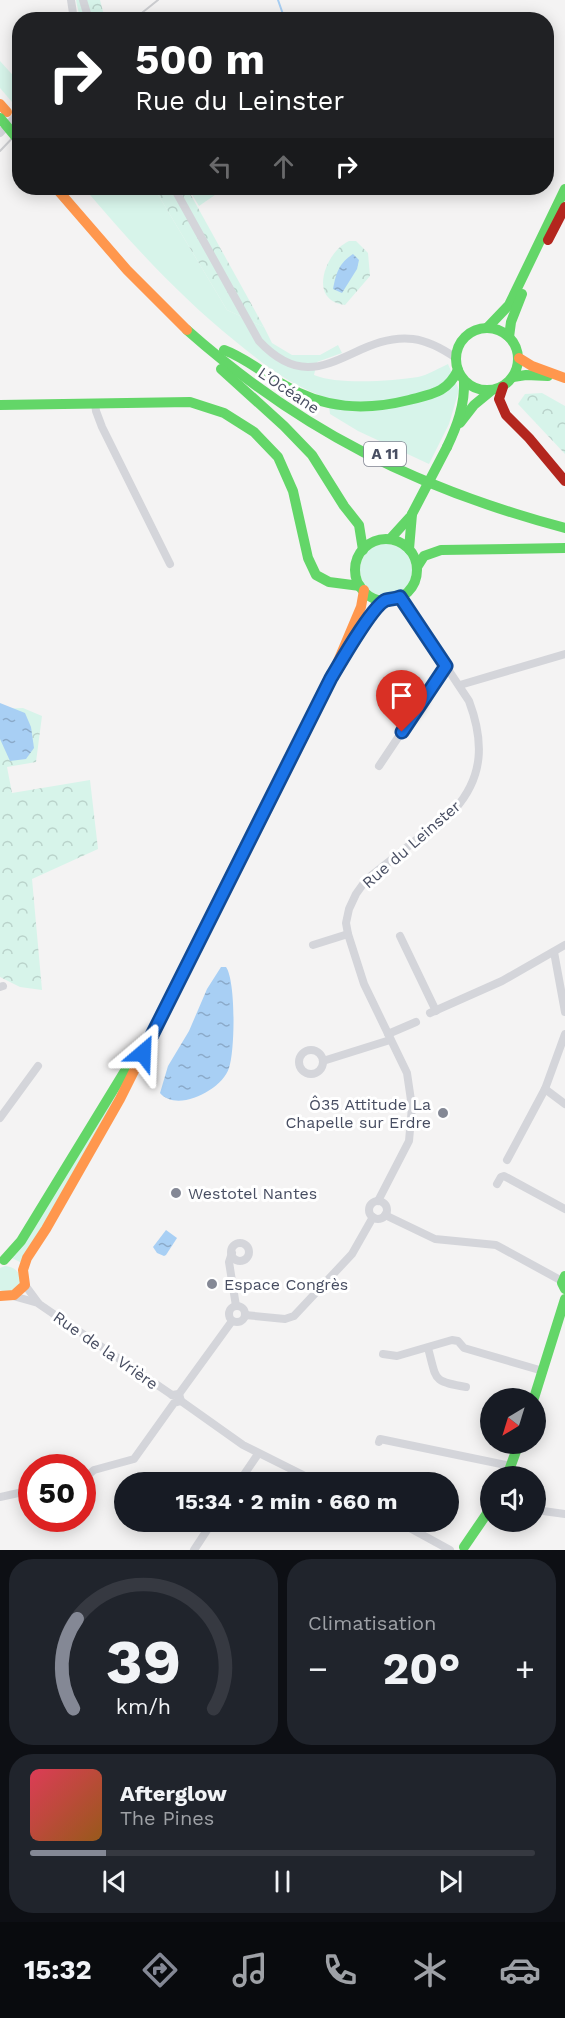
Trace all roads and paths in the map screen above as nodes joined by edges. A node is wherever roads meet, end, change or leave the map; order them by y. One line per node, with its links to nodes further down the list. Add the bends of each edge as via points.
1 (2, 113): 3 (main road, bridge)
2 (12, 121): 4 (street)
3 (12, 129)
4 (0, 134)
5 (565, 189): 11 (main road, via 509,305)
6 (62, 195): 10 (main road, L’Océane / A 11)
7 (74, 195): 13 (main road, L’Océane / A 11, via 147,279)
8 (178, 195): 14 (street, via 259,341 278,358 317,367 369,346 412,339)
9 (565, 207): 12 (main road, via 517,303)
10 (171, 315): 28 (main road, L’Océane / A 11, via 263,392 359,451 449,492); 32 (main road, via 178,330 312,455 359,525)
11 (487, 328): 12 (main road); 14 (main road, via 466,336)
12 (509, 337): 15 (main road)
13 (224, 350): 16 (main road, via 240,355 311,400 349,409 379,407 438,392 452,383); 27 (main road, L’Océane / A 11, via 301,406 392,457 477,493)
14 (456, 358): 16 (main road)
15 (519, 358): 17 (main road); 18 (main road)
16 (458, 370): 19 (main road)
17 (513, 377): 18 (main road); 20 (main road)
18 (564, 378)
19 (464, 381): 21 (main road, via 476,389); 24 (main road, via 464,404)
20 (502, 387): 21 (main road); 25 (main road, via 500,399 506,415)
21 (491, 391): 24 (main road, via 474,405)
22 (95, 403): 23 (main road); 33 (street, via 102,428); 34 (main road, via 190,402 223,412 248,426 273,450 289,478)
23 (0, 405)
24 (456, 429): 26 (main road, bridge)
25 (565, 481)
26 (412, 514): 29 (main road); 31 (main road)
27 (565, 519)
28 (565, 528)
29 (390, 539): 31 (main road); 32 (main road, via 372,543)
30 (565, 548): 36 (main road, via 441,550 424,556)
31 (409, 549): 36 (main road)
32 (363, 550): 35 (main road)
33 (170, 564)
34 (311, 564): 35 (main road, via 329,576 342,575); 37 (main road, via 322,580)
35 (356, 567): 37 (main road)
36 (417, 567): 38 (main road, via 414,583)
37 (362, 588): 39 (main road, via 372,597); 42 (main road, via 361,607)
38 (400, 597): 39 (main road); 41 (street, Rue du Leinster)
39 (386, 600): 42 (main road, via 366,622)
40 (565, 654): 43 (street)
41 (446, 666): 43 (street, Rue du Leinster); 44 (street)
42 (331, 678): 50 (main road)
43 (460, 685): 45 (street, Rue du Leinster, via 479,733 479,760 472,786 455,810 366,880 347,915)
44 (379, 766)
45 (348, 934): 47 (street); 54 (street, Rue du Leinster, via 364,984)
46 (400, 936): 49 (street, via 433,1012)
47 (313, 945)
48 (565, 945): 49 (street)
49 (554, 952): 51 (street)
50 (166, 1005): 67 (main road, via 21,1241); 69 (main road, via 120,1099)
51 (565, 1012)
52 (416, 1022): 54 (street)
53 (565, 1034): 57 (street)
54 (389, 1037): 55 (street); 62 (street, Rue du Leinster, via 407,1074 412,1098 411,1129 404,1154)
55 (323, 1061)
56 (38, 1066): 59 (street)
57 (545, 1089): 58 (street); 60 (street)
58 (565, 1104)
59 (0, 1118)
60 (507, 1161)
61 (497, 1184): 63 (street, via 504,1176)
62 (378, 1202): 64 (street, via 386,1206); 65 (street, via 370,1206)
63 (565, 1209)
64 (385, 1215): 65 (street); 71 (street, via 435,1239 496,1245)
65 (374, 1217): 77 (street, via 352,1254 294,1316 285,1319)
66 (232, 1253): 68 (street); 68 (street, via 237,1244 247,1247 247,1258); 70 (street)
67 (2, 1261): 69 (main road, via 13,1261)
68 (239, 1261): 70 (street)
69 (23, 1270): 72 (main road)
70 (230, 1271): 76 (street)
71 (564, 1282)
72 (24, 1285): 73 (main road, via 18,1294); 75 (street, Rue de la Vrière)
73 (5, 1298): 75 (street, Rue de la Vrière)
74 (565, 1299): 81 (main road)
75 (39, 1304): 84 (street, Rue de la Vrière)
76 (236, 1306): 77 (street, via 243,1308); 78 (street, via 229,1314)
77 (245, 1315): 78 (street, via 242,1321)
78 (232, 1321): 84 (street)
79 (428, 1348): 80 (street, via 397,1356); 81 (street, via 458,1341 464,1348); 82 (street, via 436,1378)
80 (383, 1354)
81 (543, 1371): 83 (main road)
82 (466, 1387)
83 (537, 1388)
84 (176, 1398): 86 (street, Rue de la Vrière); 88 (street, via 134,1459)
85 (379, 1442): 87 (street, via 380,1439 501,1462)
86 (258, 1454): 89 (street); 90 (street, Rue de la Vrière)
87 (505, 1466)
88 (96, 1469)
89 (246, 1472)
90 (295, 1472)
91 (18, 1493): 92 (street)
92 (0, 1497)
93 (546, 1511): 94 (street)
94 (565, 1514)
95 (480, 1526): 98 (main road)
96 (206, 1532): 99 (street)
97 (417, 1532): 100 (street)
98 (462, 1549)
99 (194, 1550)
100 (450, 1550)

